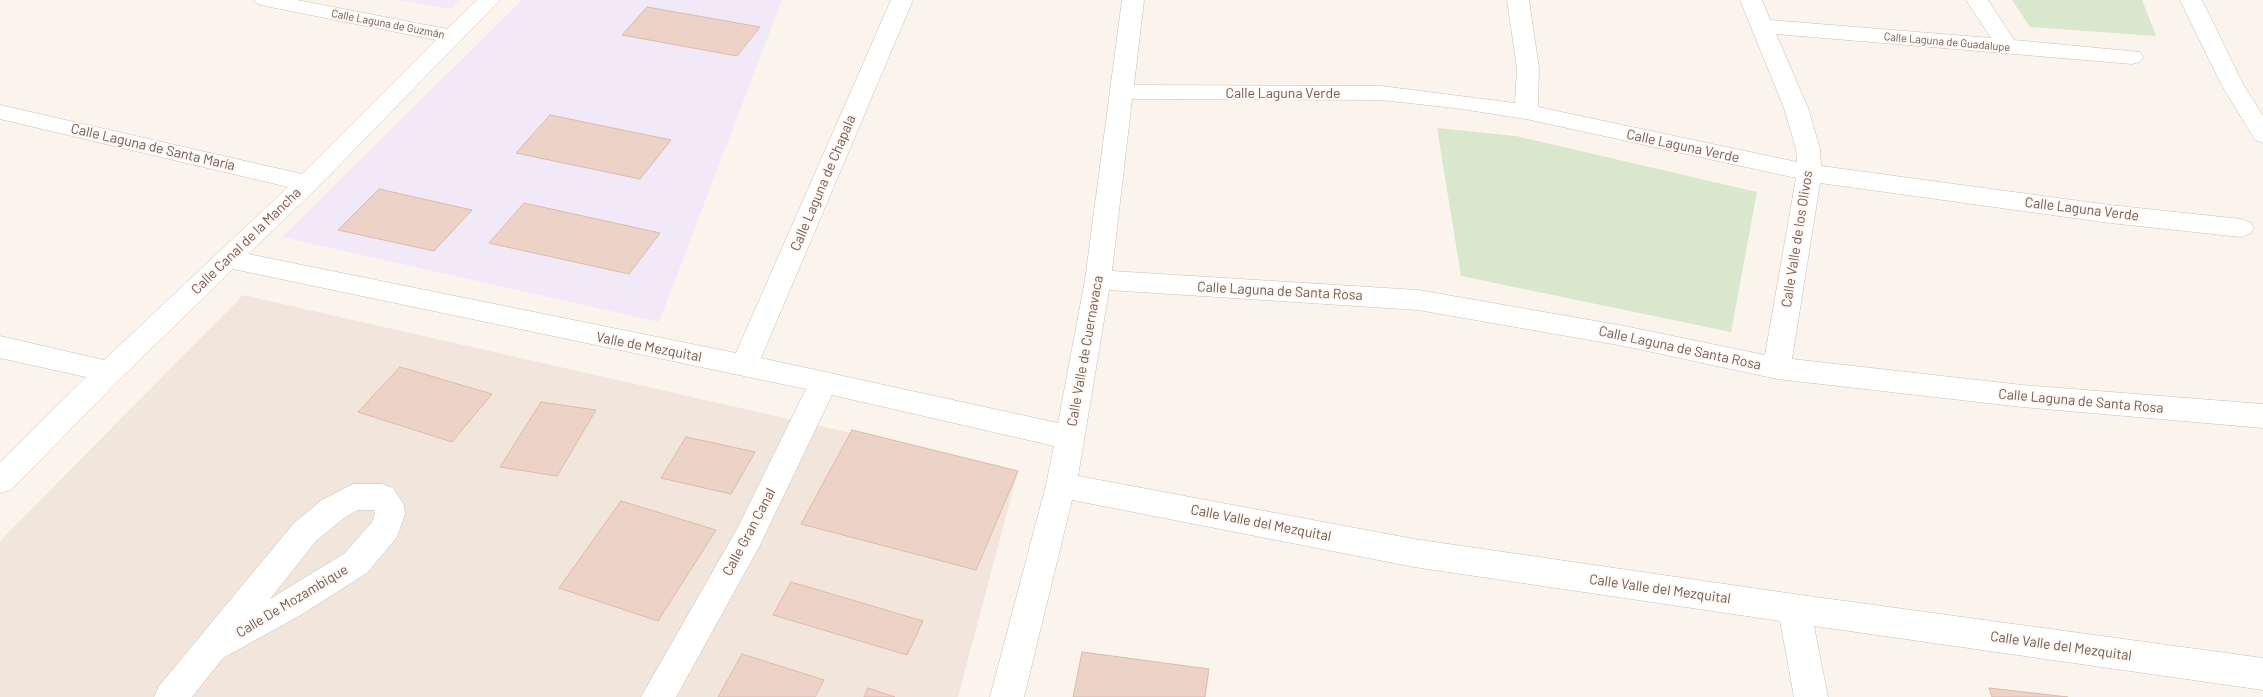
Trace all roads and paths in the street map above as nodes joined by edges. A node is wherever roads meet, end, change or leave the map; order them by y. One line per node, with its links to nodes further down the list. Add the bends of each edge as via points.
1 (265, 0): 10 (street, Calle Laguna de Guzmán)
2 (489, 0): 10 (street, Calle Canal de la Mancha)
3 (902, 0): 23 (street, Calle Laguna de Chapala)
4 (1133, 0): 13 (street, Calle Valle de Cuernavaca)
5 (1518, 0): 15 (street, via 1528,68)
6 (1751, 0): 9 (street, Calle Valle de los Olivos)
7 (1977, 0): 11 (street)
8 (2191, 0): 16 (street, via 2232,84)
9 (1763, 26): 11 (street, Calle Laguna de Guadalupe); 17 (street, Calle Valle de los Olivos, via 1796,108 1808,149)
10 (452, 37): 18 (street, Calle Canal de la Mancha)
11 (2008, 48): 12 (street, Calle Laguna de Guadalupe)
12 (2132, 57)
13 (1123, 92): 15 (street, Calle Laguna Verde, via 1381,93); 21 (street, Calle Valle de Cuernavaca)
14 (0, 112): 18 (street, Calle Laguna de Santa María)
15 (1526, 112): 17 (street, Calle Laguna Verde)
16 (2263, 135)
17 (1809, 173): 19 (street, Calle Laguna Verde, via 2110,214); 24 (street, Calle Valle de los Olivos)
18 (307, 183): 20 (street, Calle Canal de la Mancha)
19 (2241, 228)
20 (227, 259): 23 (street, Valle de Mezquital); 25 (street, Calle Canal de la Mancha)
21 (1098, 280): 24 (street, Calle Laguna de Santa Rosa, via 1418,300 1624,336); 28 (street, Calle Valle de Cuernavaca)
22 (0, 347): 25 (street)
23 (744, 366): 26 (street, Valle de Mezquital)
24 (1777, 368): 27 (street, Calle Laguna de Santa Rosa, via 2022,396)
25 (109, 372): 29 (street, Calle Canal de la Mancha)
26 (824, 382): 28 (street, Valle de Mezquital); 34 (street, Calle Gran Canal, via 748,538)
27 (2263, 416)
28 (1070, 438): 30 (street, Calle Valle de Cuernavaca)
29 (0, 481)
30 (1061, 485): 31 (street, Calle Valle del Mezquital, via 1414,553); 37 (street, Calle Valle de Cuernavaca)
31 (1794, 609): 33 (street, Calle Valle del Mezquital); 38 (street)
32 (213, 647): 32 (street, Calle De Mozambique, via 288,606 356,563 386,528 389,504 382,497 353,497 305,532); 35 (street, Calle De Mozambique)
33 (2263, 674)
34 (662, 688): 36 (street, Calle Gran Canal)
35 (171, 697)
36 (639, 697)
37 (1007, 697)
38 (1811, 697)

